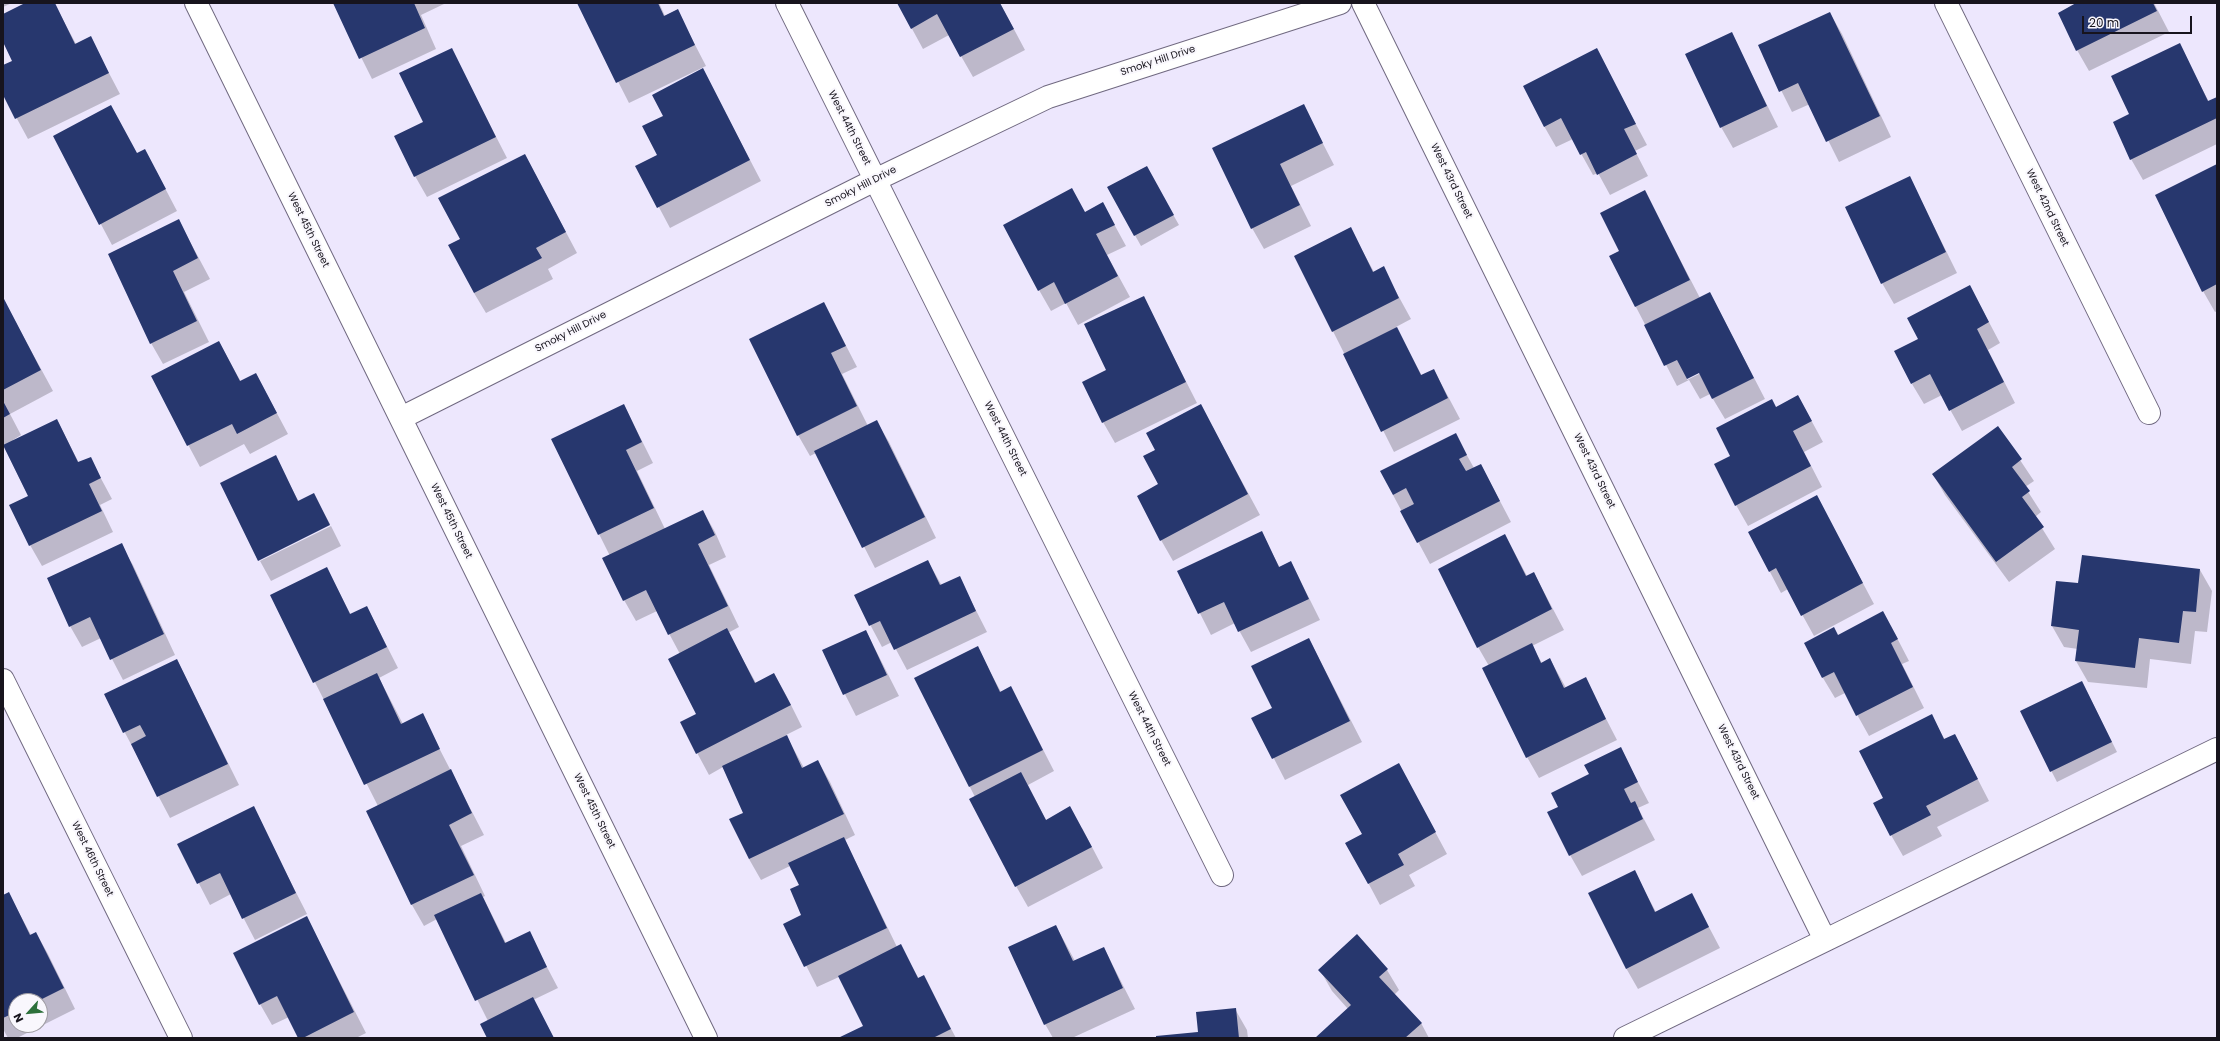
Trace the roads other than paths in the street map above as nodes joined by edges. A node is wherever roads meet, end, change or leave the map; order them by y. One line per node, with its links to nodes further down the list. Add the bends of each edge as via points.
1 (196, 3): 8 (street, West 45th Street)
2 (787, 3): 6 (street, West 44th Street)
3 (1340, 3): 6 (street, Smoky Hill Drive, via 1048,97)
4 (1363, 3): 12 (street, West 43rd Street)
5 (1946, 3): 7 (street, West 42nd Street)
6 (875, 180): 8 (street, Smoky Hill Drive); 11 (street, West 44th Street)
7 (2149, 413)
8 (401, 418): 14 (street, West 45th Street)
9 (3, 680): 13 (street, West 46th Street)
10 (2217, 749): 12 (street)
11 (1222, 875)
12 (1825, 940): 15 (street)
13 (178, 1037)
14 (706, 1038)
15 (1625, 1038)

